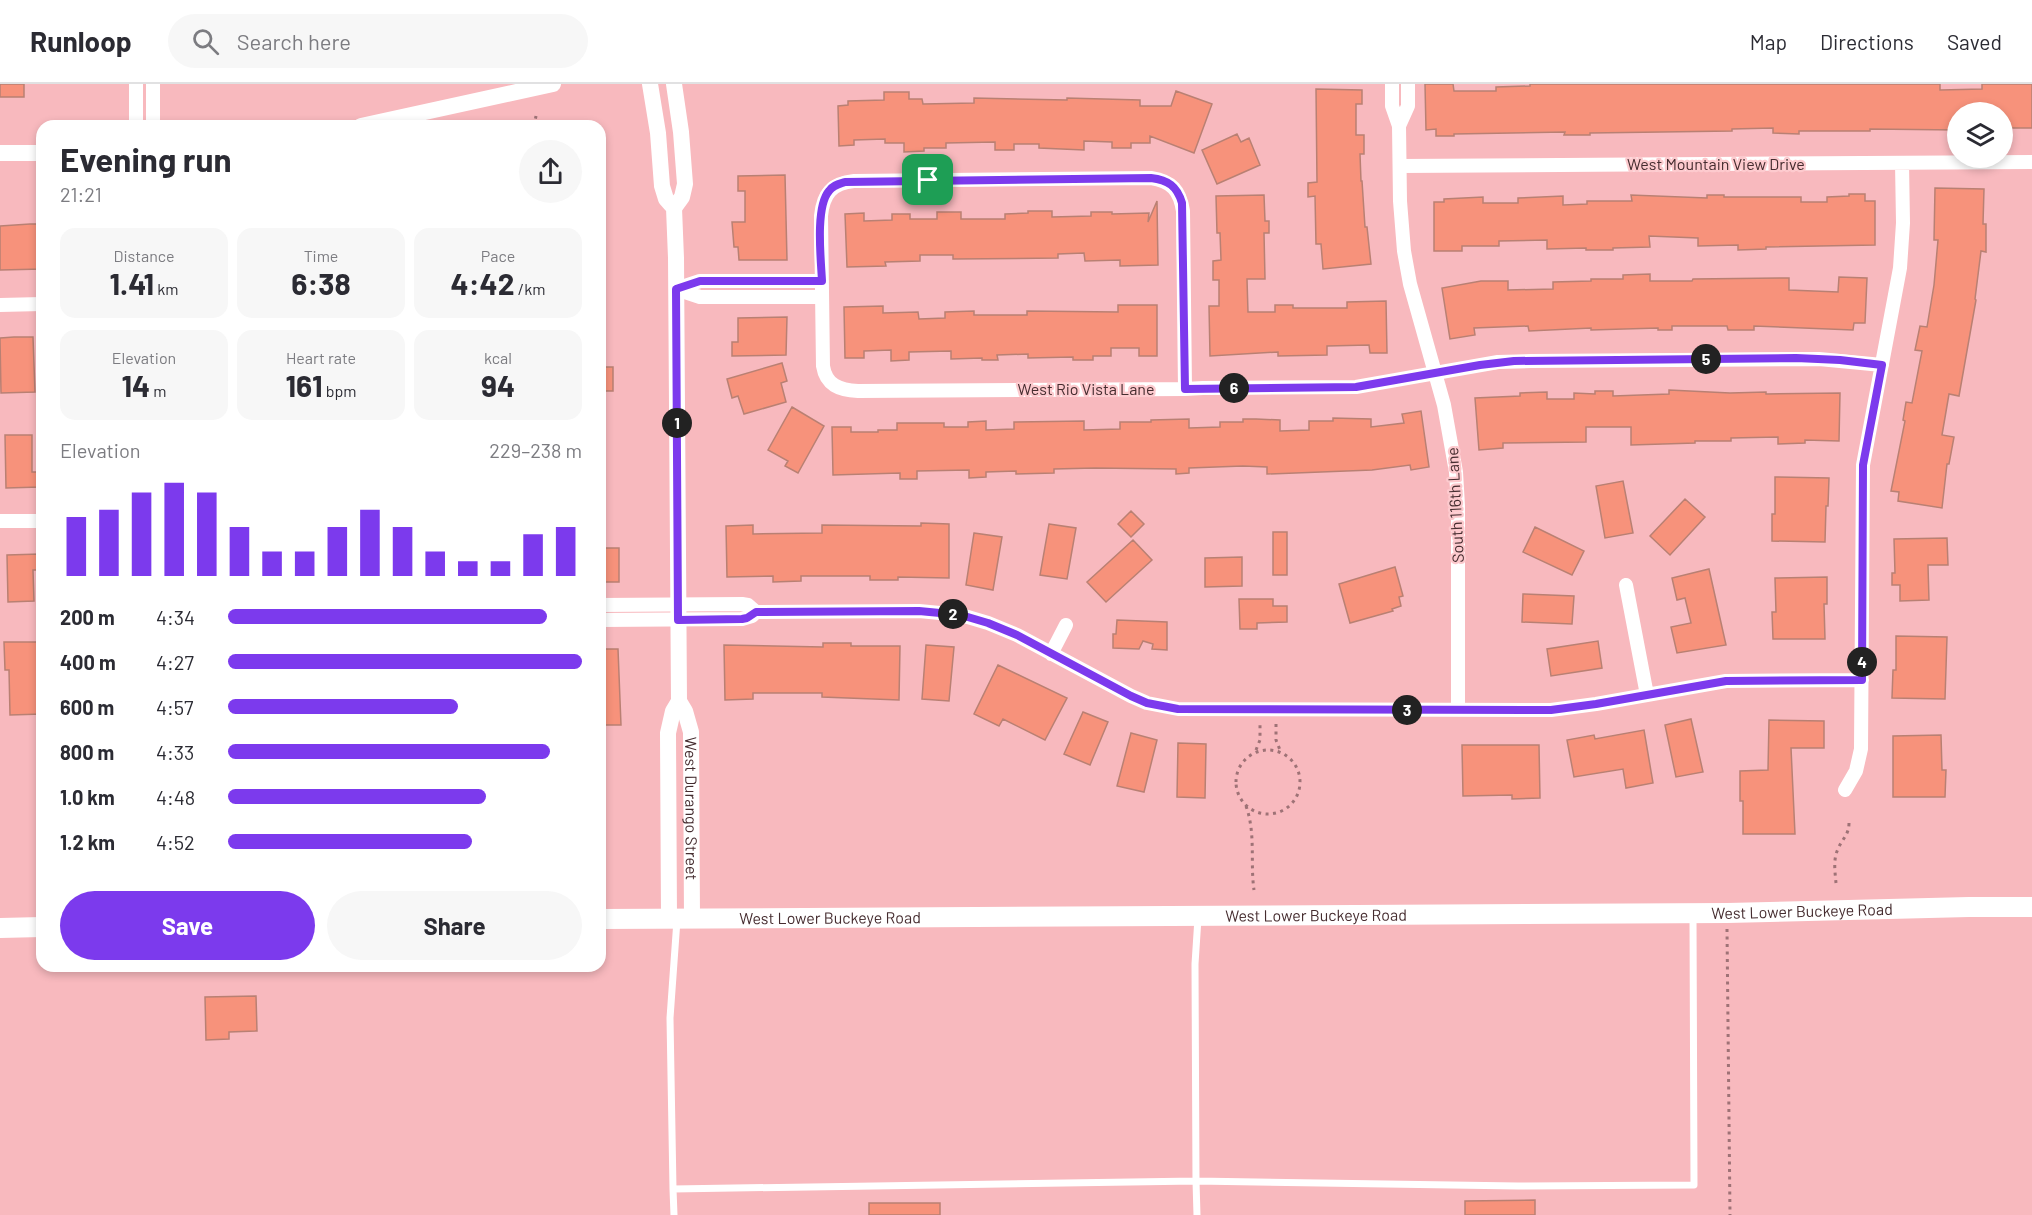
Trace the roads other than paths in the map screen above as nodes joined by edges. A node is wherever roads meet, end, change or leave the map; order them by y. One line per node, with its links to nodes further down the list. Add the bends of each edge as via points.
1 (136, 84): 8 (street)
2 (153, 84): 9 (street)
3 (553, 84): 10 (street)
4 (650, 84): 17 (street, West Durango Street, via 662,186)
5 (674, 84): 17 (street, West Durango Street, via 685,184)
6 (1392, 84): 11 (street, South 116th Lane, via 1392,106)
7 (1408, 84): 11 (street, South 116th Lane, via 1408,106)
8 (136, 120)
9 (153, 120)
10 (388, 120)
11 (1399, 126): 16 (street, South 116th Lane)
12 (0, 153): 13 (street)
13 (36, 153)
14 (2032, 162): 15 (street, West Mountain View Drive)
15 (1902, 163): 16 (street, West Mountain View Drive); 23 (street, via 1901,257)
16 (1400, 166): 24 (street, South 116th Lane, via 1404,251)
17 (674, 208): 19 (street, West Durango Street)
18 (822, 281): 19 (street, via 700,281); 20 (street); 25 (street, via 821,216 824,198 836,184 1160,180 1176,188 1183,211)
19 (676, 289): 20 (street, via 700,297); 30 (street, West Durango Street)
20 (822, 297): 25 (street, West Rio Vista Lane, via 824,375 838,388)
21 (36, 304): 22 (street)
22 (0, 305)
23 (1882, 365): 24 (street, West Rio Vista Lane, via 1796,358 1523,361); 34 (street, via 1863,465)
24 (1436, 374): 25 (street, West Rio Vista Lane, via 1356,387); 37 (street, South 116th Lane, via 1452,438 1457,480)
25 (1185, 389)
26 (0, 521): 27 (street)
27 (36, 521)
28 (1626, 585): 35 (street)
29 (606, 606): 30 (street)
30 (678, 612): 31 (street); 33 (street, via 742,604 756,612 947,613 988,623); 36 (street, West Durango Street)
31 (606, 619)
32 (1066, 625): 33 (street)
33 (1051, 654): 37 (street, via 1147,703 1178,709)
34 (1862, 680): 35 (street, via 1726,681); 38 (street, via 1860,760)
35 (1647, 695): 37 (street, via 1551,710)
36 (679, 701): 42 (street, West Durango Street, via 668,733); 42 (street, West Durango Street, via 691,732)
37 (1458, 710)
38 (1845, 790)
39 (2032, 907): 40 (main road, West Lower Buckeye Road)
40 (1693, 913): 41 (main road, West Lower Buckeye Road); 46 (lane, via 1694,1185)
41 (1198, 915): 42 (main road, West Lower Buckeye Road); 46 (lane)
42 (679, 918): 43 (main road, West Lower Buckeye Road); 47 (lane, via 670,1018)
43 (606, 919)
44 (36, 927): 45 (main road)
45 (0, 928)
46 (1196, 1181): 47 (lane); 49 (lane)
47 (673, 1189): 48 (lane)
48 (674, 1215)
49 (1197, 1215)

